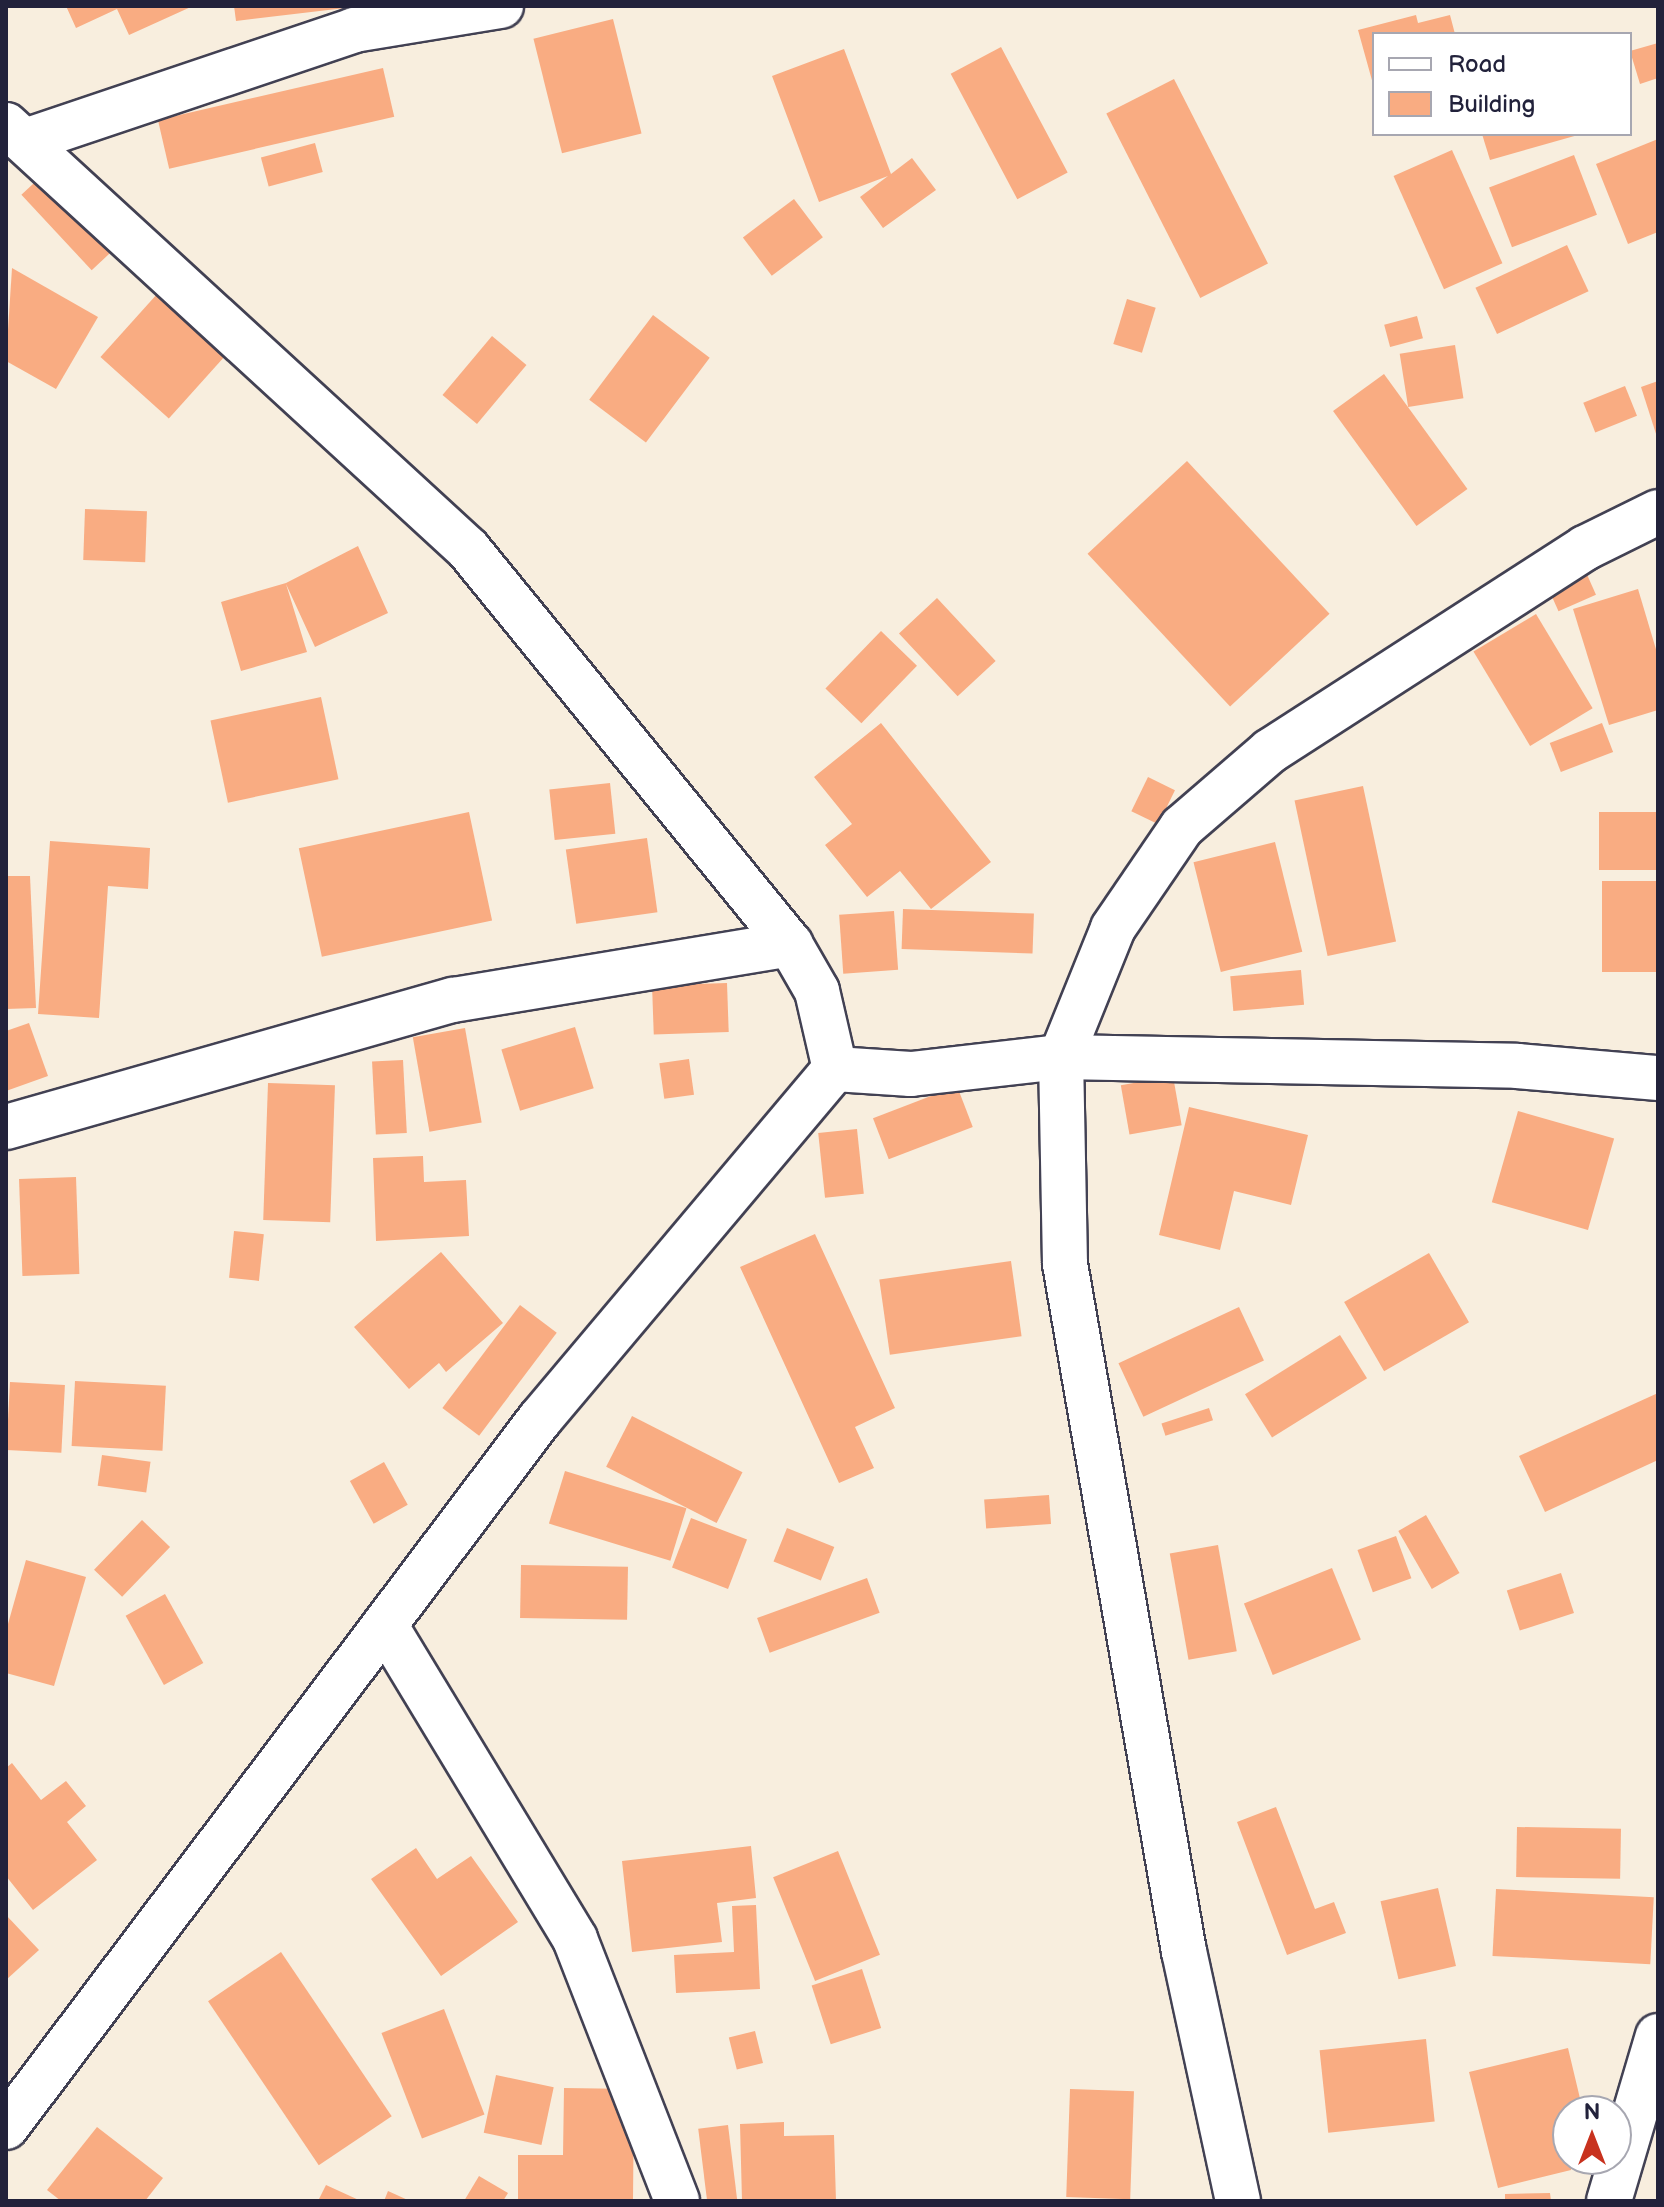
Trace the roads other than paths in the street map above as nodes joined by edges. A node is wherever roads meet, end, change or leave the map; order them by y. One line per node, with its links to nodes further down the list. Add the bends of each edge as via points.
1 (501, 6): 2 (street, via 354,30)
2 (16, 133): 4 (street, via 468,549)
3 (1658, 512): 5 (street, via 1585,548 1270,751 1182,827 1113,928)
4 (790, 944): 6 (street, via 817,991); 8 (street, via 453,1000)
5 (1061, 1057): 6 (street, via 911,1074); 7 (street, via 1517,1066); 13 (street, via 1065,1264 1184,1952)
6 (835, 1069): 9 (street, via 540,1419)
7 (1658, 1078)
8 (6, 1127)
9 (385, 1625): 11 (street); 12 (street, via 575,1939)
10 (1658, 2036): 14 (street)
11 (6, 2127)
12 (677, 2201)
13 (1238, 2201)
14 (1609, 2201)

